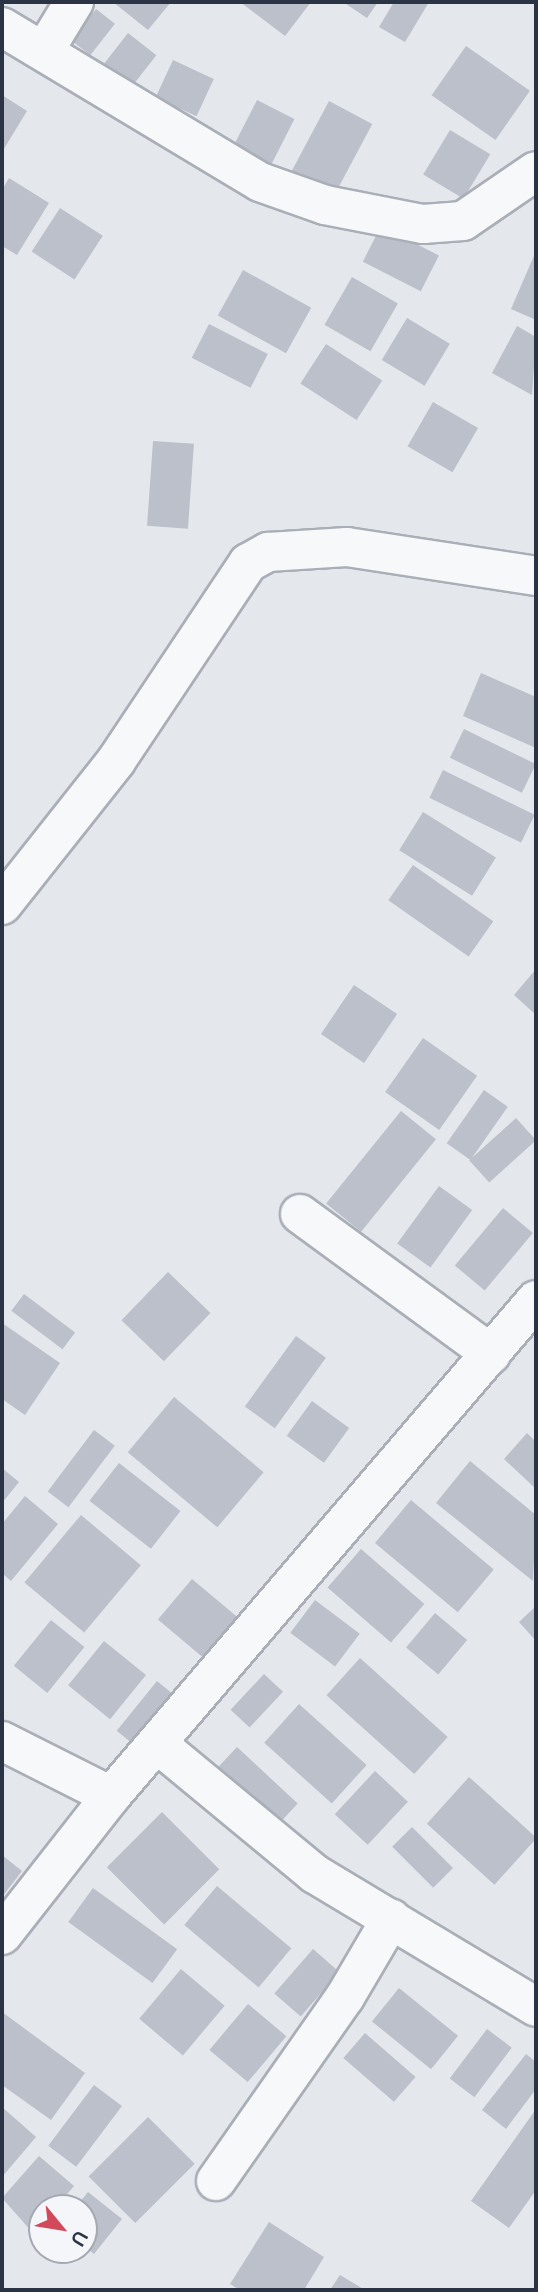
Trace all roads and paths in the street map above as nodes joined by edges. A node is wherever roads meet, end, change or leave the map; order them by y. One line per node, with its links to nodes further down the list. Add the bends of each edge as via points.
1 (74, 2): 3 (street)
2 (2, 27): 3 (street)
3 (46, 48): 4 (street, via 260,181 325,205 423,224 463,221)
4 (536, 171)
5 (536, 576): 6 (street, via 347,547 268,552 248,563 116,761)
6 (2, 905)
7 (300, 1214): 9 (street)
8 (536, 1300): 9 (street)
9 (491, 1354): 11 (street)
10 (2, 1741): 12 (street)
11 (160, 1746): 12 (street); 13 (street, via 296,1860)
12 (111, 1796): 14 (street)
13 (391, 1919): 15 (street); 16 (street, via 345,1997)
14 (2, 1936)
15 (536, 2007)
16 (216, 2181)

